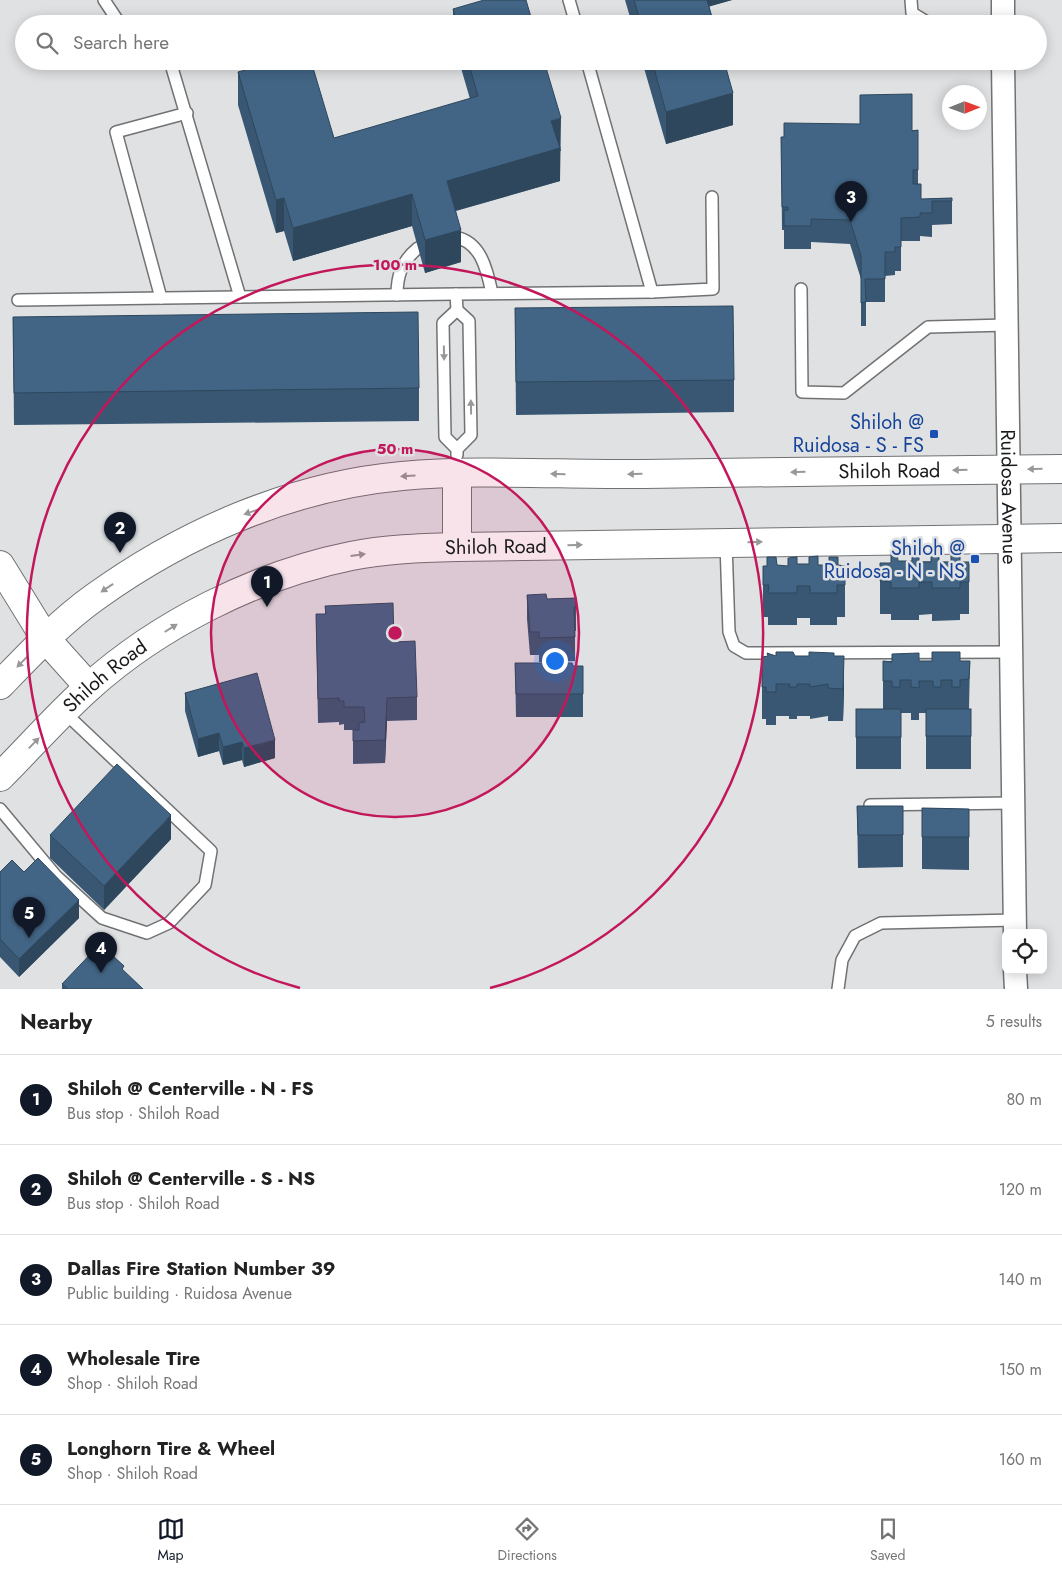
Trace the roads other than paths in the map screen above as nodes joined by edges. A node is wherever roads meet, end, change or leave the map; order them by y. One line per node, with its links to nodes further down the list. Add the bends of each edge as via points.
1 (104, 0): 5 (lane)
2 (569, 0): 6 (lane)
3 (911, 0): 7 (lane, via 912,13)
4 (1002, 0): 8 (street)
5 (114, 15)
6 (573, 15)
7 (915, 15)
8 (1003, 15)
9 (173, 70): 12 (lane)
10 (590, 70): 17 (lane)
11 (1003, 70): 25 (street, Ruidosa Avenue)
12 (187, 113): 21 (lane); 22 (lane, via 116,132)
13 (712, 197): 17 (lane, via 713,289)
14 (454, 237): 19 (lane, via 464,238 481,255)
15 (418, 248): 20 (lane, via 403,263 397,279)
16 (800, 289): 25 (lane, via 802,392 844,393 928,327)
17 (652, 292): 19 (lane)
18 (456, 294): 19 (lane); 20 (lane); 24 (lane)
19 (492, 294)
20 (397, 295): 21 (lane)
21 (240, 297): 22 (lane)
22 (161, 298): 23 (lane)
23 (18, 300)
24 (457, 310): 26 (lane, one-way to 24, via 471,435 469,321); 26 (lane, one-way to 26, via 443,323 444,437)
25 (1007, 325): 27 (street, Ruidosa Avenue)
26 (457, 461): 27 (main road, Shiloh Road, one-way to 26, via 606,475); 32 (main road); 34 (main road, Shiloh Road, one-way to 34, via 400,476 340,486 239,517 142,566 93,598)
27 (1009, 469): 28 (main road, Shiloh Road, one-way to 27); 30 (street, Ruidosa Avenue)
28 (1062, 469)
29 (1062, 538): 30 (main road, Shiloh Road)
30 (1010, 539): 31 (main road, Shiloh Road, one-way to 30); 35 (street, Ruidosa Avenue)
31 (726, 542): 32 (main road, Shiloh Road, one-way to 31); 35 (lane, via 729,632 734,646 746,653)
32 (457, 546): 37 (main road, Shiloh Road, one-way to 32, via 142,647 184,621 251,588 311,566 352,556)
33 (0, 565): 34 (main road)
34 (44, 638): 36 (main road, Shiloh Road, one-way to 36); 37 (main road)
35 (1010, 652): 40 (street, Ruidosa Avenue)
36 (0, 685)
37 (89, 687): 38 (main road, Shiloh Road)
38 (64, 712): 39 (main road, Shiloh Road, one-way to 38); 42 (lane, via 211,851 205,885 169,923 147,933 102,918 56,876)
39 (0, 777)
40 (1012, 803): 41 (lane); 43 (street, Ruidosa Avenue)
41 (870, 804)
42 (0, 809)
43 (1015, 926): 45 (lane, via 881,923 855,936 842,960)
44 (1015, 974): 46 (street)
45 (838, 989)
46 (1016, 989)

